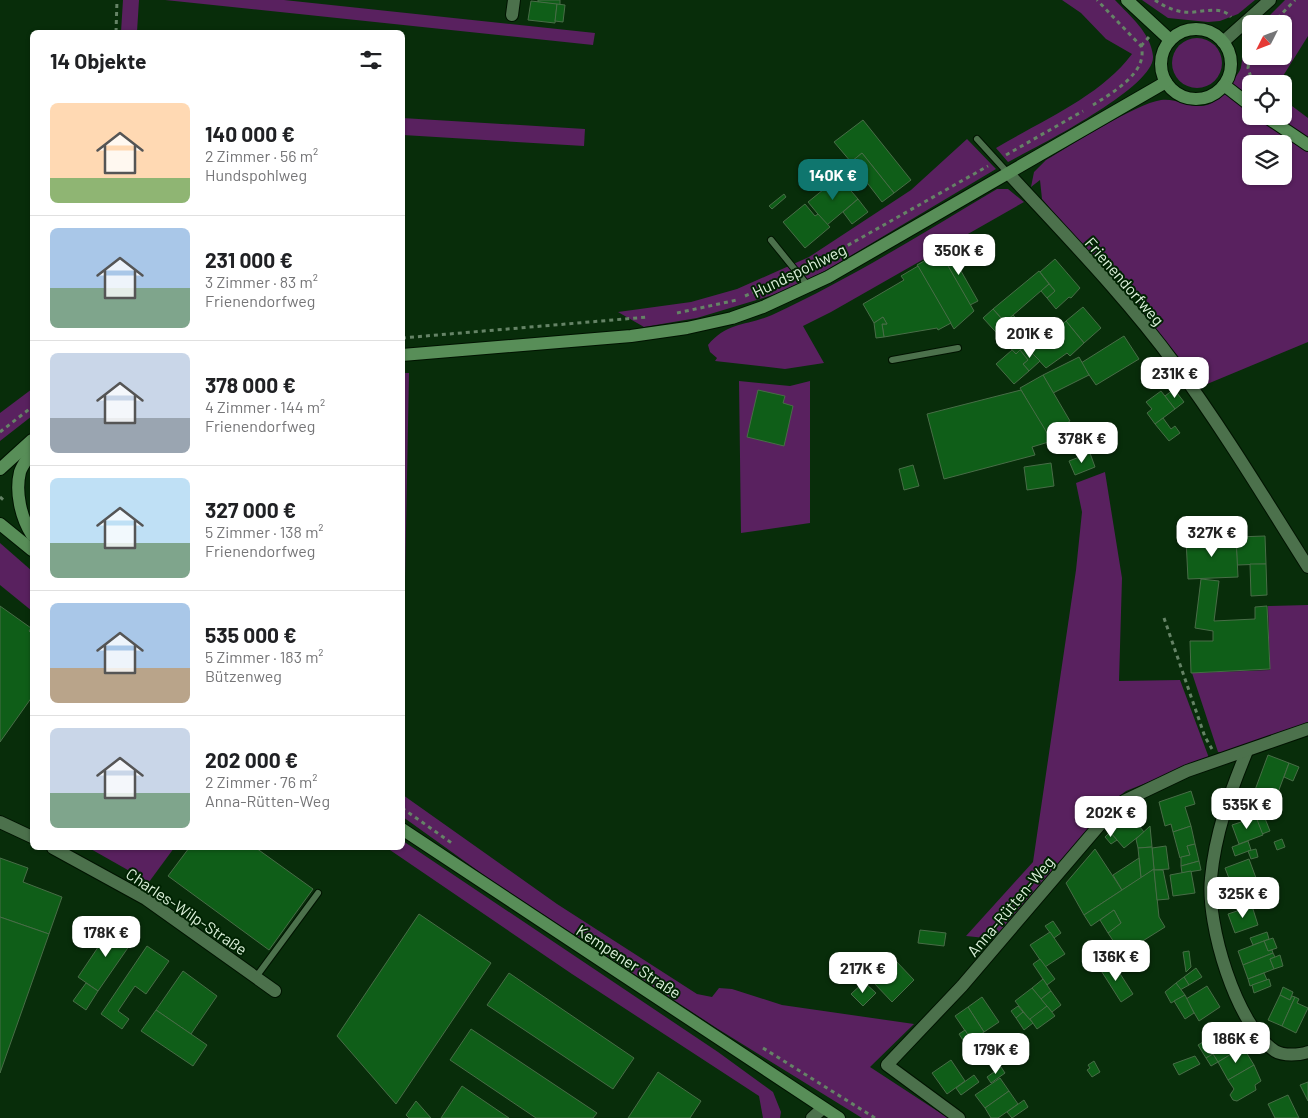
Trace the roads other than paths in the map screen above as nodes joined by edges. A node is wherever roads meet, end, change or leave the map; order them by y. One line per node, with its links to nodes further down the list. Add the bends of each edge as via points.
1 (514, 0): 4 (street)
2 (1127, 0): 5 (street)
3 (1270, 0): 6 (street)
4 (512, 15)
5 (1169, 39): 6 (street, via 1196,28 1215,34); 7 (street, via 1160,62)
6 (1223, 42): 8 (street, via 1231,63)
7 (1166, 82): 8 (street, via 1174,92 1195,99 1206,98); 13 (street, Hundspohlweg)
8 (1224, 85): 9 (street)
9 (1242, 99)
10 (1278, 125): 12 (street)
11 (977, 138): 13 (lane)
12 (1308, 145)
13 (1008, 173): 15 (street, Hundspohlweg); 25 (street, Frienendorfweg, via 1174,363)
14 (771, 240): 15 (lane)
15 (809, 287): 17 (street, Hundspohlweg, via 732,318 675,330)
16 (958, 348): 18 (lane)
17 (405, 355)
18 (892, 360)
19 (30, 442): 21 (street)
20 (30, 454): 23 (street, via 20,472 19,493 23,518)
21 (0, 469)
22 (0, 524): 24 (street)
23 (30, 531)
24 (30, 548)
25 (1308, 567)
26 (1308, 729): 27 (street, Anna-Rütten-Weg)
27 (1247, 751): 35 (street, via 1226,802 1210,879 1217,944 1241,1008 1261,1039 1277,1052); 39 (street, Anna-Rütten-Weg, via 1187,771 1132,798 1103,821 993,952 887,1065)
28 (0, 822): 30 (street)
29 (405, 831): 36 (street, Kempener Straße)
30 (30, 836)
31 (57, 850): 33 (street, Charles-Wilp-Straße, via 146,899)
32 (318, 893): 33 (lane)
33 (256, 977): 34 (street, Charles-Wilp-Straße)
34 (275, 991)
35 (1308, 1052)
36 (823, 1108): 37 (street); 38 (street, Kempener Straße)
37 (812, 1118)
38 (839, 1118)
39 (959, 1118)

